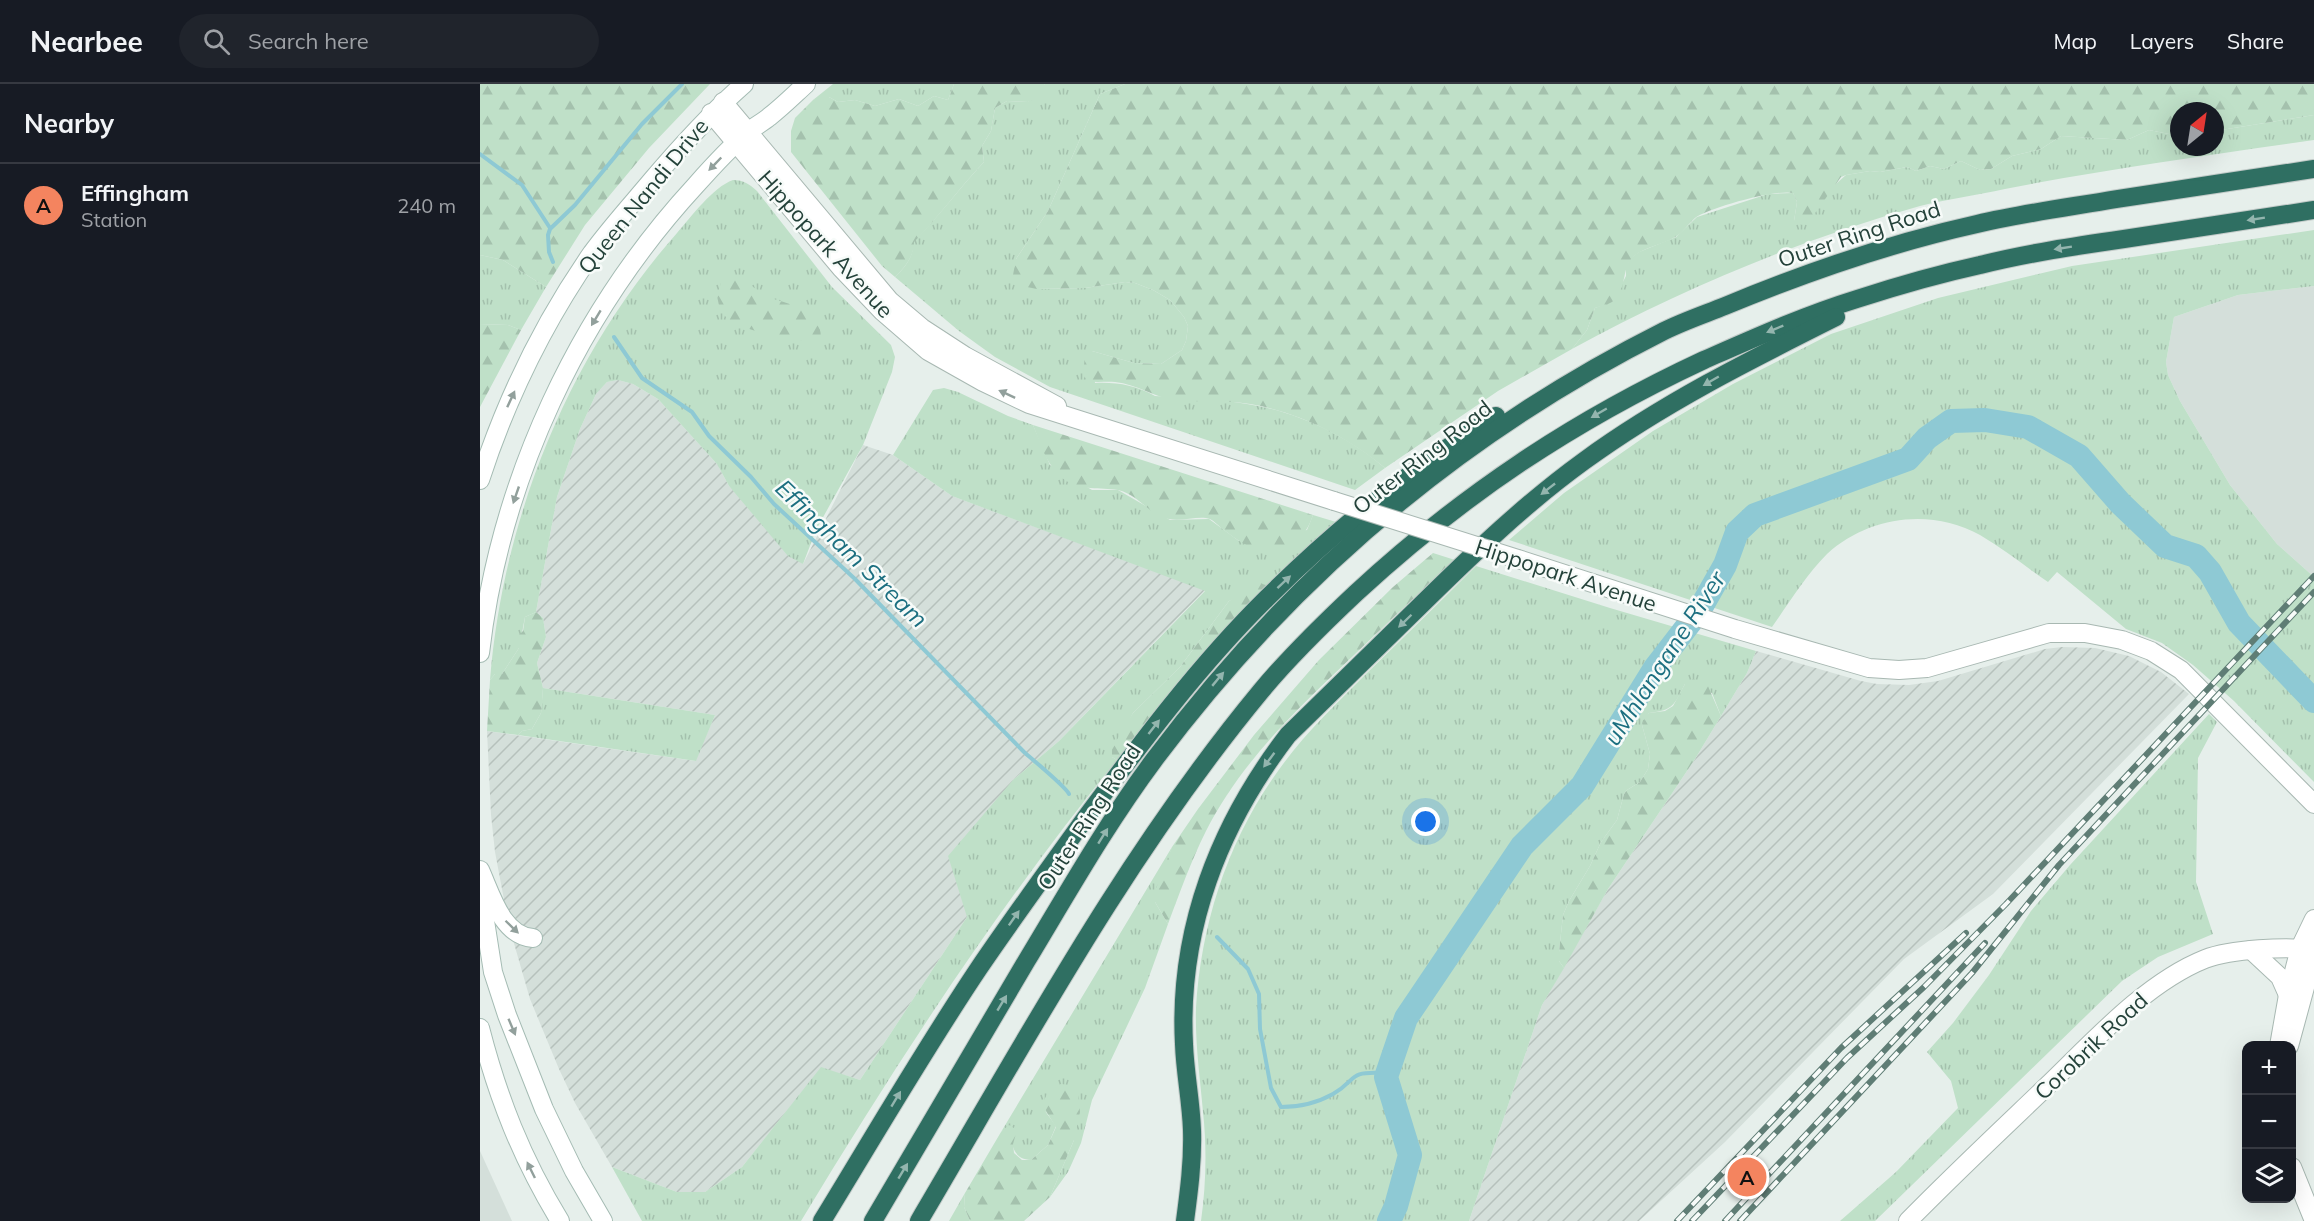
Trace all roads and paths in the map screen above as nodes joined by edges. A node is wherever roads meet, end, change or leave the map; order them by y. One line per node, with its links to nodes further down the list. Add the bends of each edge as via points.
1 (744, 84): 3 (street, Queen Nandi Drive)
2 (806, 84): 4 (street, Queen Nandi Drive)
3 (717, 108): 4 (street, Hippopark Avenue); 9 (street, Queen Nandi Drive, one-way to 3, via 518,383 575,278 615,225)
4 (742, 138): 10 (street, Queen Nandi Drive, one-way to 10, via 681,202 631,266 601,309 564,377 544,417 509,513 490,589); 11 (street, Hippopark Avenue, bridge, via 890,301 965,356 1082,421 1845,663 1899,670 1928,668 2049,633 2122,639 2181,670)
5 (2314, 169): 8 (highway, Outer Ring Road, via 1979,223 1824,268)
6 (2314, 210): 7 (highway, one-way to 7, via 2043,252)
7 (1894, 288): 30 (highway, one-way to 30, via 1743,342 1601,411 1477,492 1342,607 1264,688 1150,839 1107,903); 31 (highway, one-way to 31, via 1731,370 1585,460 1502,527 1288,735 1265,765 1244,796 1210,873 1189,954 1184,1044 1192,1129)
8 (1670, 328): 28 (highway, one-way to 8, via 978,969 1056,859 1186,687 1266,598 1388,492 1470,432 1599,355); 29 (highway, Outer Ring Road, one-way to 8, via 1117,813 1151,763 1263,628 1342,550 1428,479 1560,388)
9 (480, 480)
10 (480, 653)
11 (2314, 804)
12 (480, 870): 15 (street, one-way to 15, via 501,916 521,936)
13 (480, 889): 18 (street)
14 (2312, 923): 17 (street)
15 (533, 938)
16 (2251, 950): 17 (street, Corobrik Road); 20 (street, via 2280,977); 32 (street, Corobrik Road, via 2208,958 2145,994)
17 (2309, 950): 20 (street); 23 (street, via 2310,969)
18 (485, 951): 19 (street)
19 (487, 973): 27 (street, one-way to 27, via 544,1109)
20 (2288, 995): 22 (street)
21 (480, 1028): 24 (street)
22 (2280, 1041)
23 (2290, 1041)
24 (486, 1065): 26 (street, one-way to 24, via 537,1184)
25 (2296, 1177): 33 (street)
26 (560, 1221)
27 (603, 1221)
28 (822, 1221)
29 (873, 1221)
30 (919, 1221)
31 (1185, 1221)
32 (1908, 1221)
33 (2314, 1221)

